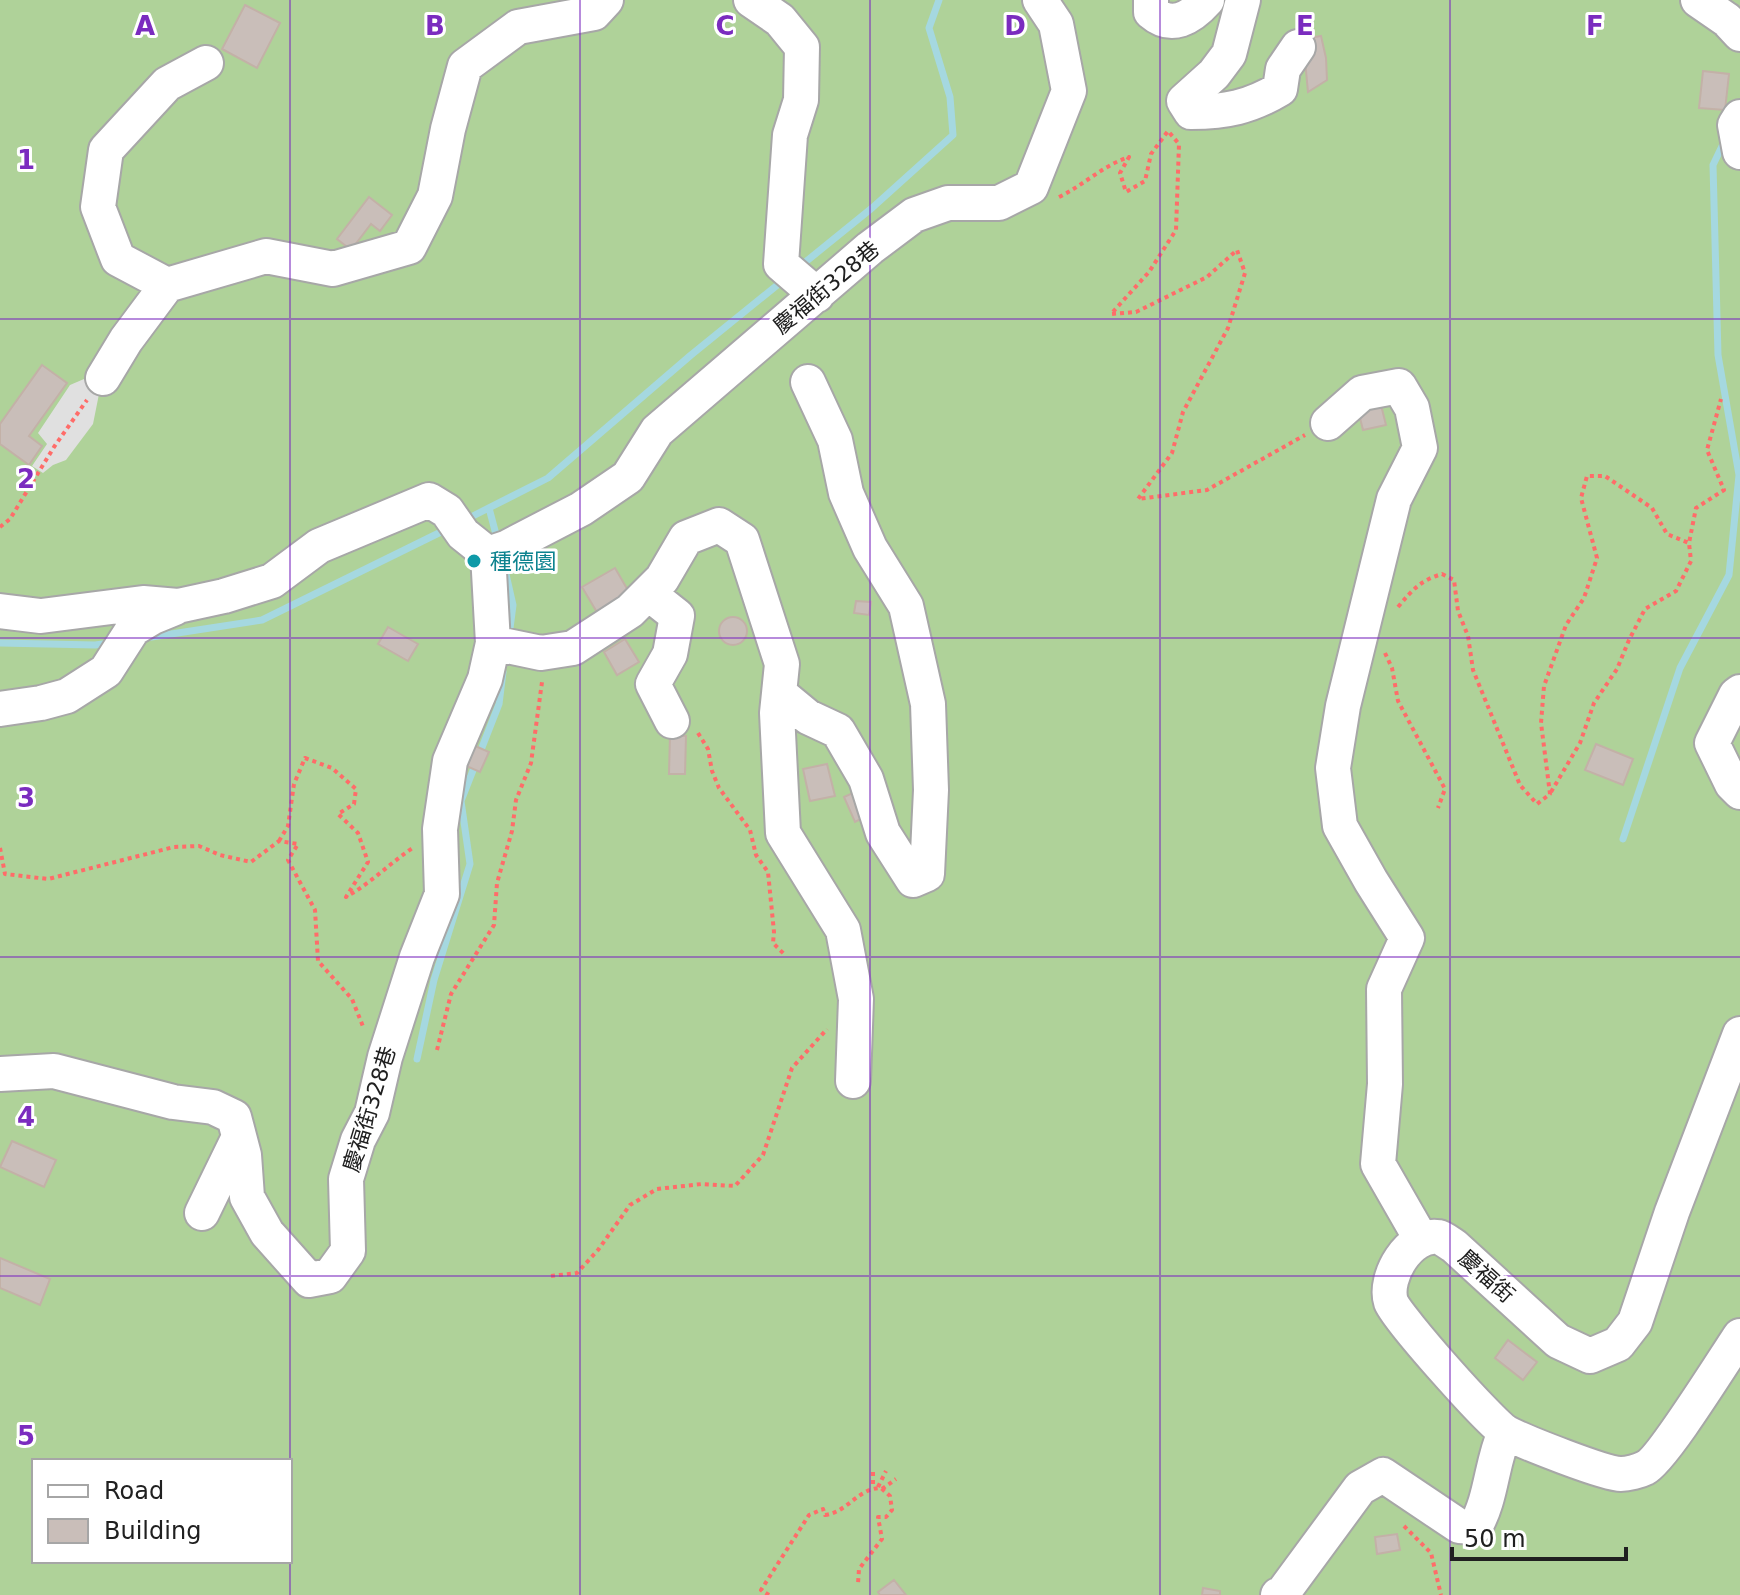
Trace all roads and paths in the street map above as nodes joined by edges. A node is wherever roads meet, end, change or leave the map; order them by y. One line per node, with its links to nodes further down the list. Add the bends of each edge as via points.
1 (606, 0): 8 (street, via 594,13)
2 (751, 0): 15 (street, via 780,20 802,47 801,100 790,135)
3 (1040, 0): 15 (street, 慶福街328巷, via 1056,24 1069,91 1031,187 999,203 948,203 914,215 870,248)
4 (1151, 0): 5 (street, via 1151,12 1160,20 1179,22)
5 (1207, 0)
6 (1243, 0): 10 (street, via 1229,54 1184,101 1191,112 1254,104 1280,89 1283,69)
7 (1698, 0): 9 (street)
8 (552, 10): 16 (street, via 518,27 465,66 435,196 409,247 333,269 266,256)
9 (1740, 34)
10 (1298, 47)
11 (206, 63): 16 (street, via 167,84 106,150 98,207 118,259)
12 (1740, 117): 13 (street, via 1735,125)
13 (1740, 152)
14 (1060, 186): 20 (path, via 1056,198 1107,164 1129,157 1120,173 1126,192 1145,181 1151,154 1168,131 1179,144 1176,230 1149,272 1111,314 1136,312 1207,277 1237,250 1245,273 1228,328 1183,412 1172,453 1138,499 1207,490)
15 (800, 281): 22 (street, 慶福街328巷, via 657,431 628,477 581,509)
16 (167, 285): 17 (street)
17 (103, 378): 21 (path)
18 (808, 382): 32 (street, via 835,440 858,521 906,606 928,704 927,874 913,880 883,833 866,779 838,731 808,717)
19 (1721, 399): 23 (path, via 1707,450 1724,490 1696,508)
20 (1328, 423): 50 (street, via 1362,393 1399,386 1412,408 1420,448 1394,499 1333,768 1340,826 1407,938 1384,989 1385,1084 1378,1164)
21 (0, 527)
22 (479, 540): 25 (street, via 429,500 319,546 272,581); 29 (street, 慶福街328巷)
23 (1689, 543): 36 (path, via 1691,561 1676,591 1645,609); 36 (path, via 1667,534 1652,508 1605,476 1587,476 1581,498 1597,558 1544,686 1541,723)
24 (648, 593): 30 (street, via 606,629); 32 (street, via 686,538 719,525 742,540 782,664); 34 (street, via 677,616 670,654 653,684)
25 (178, 606): 26 (street, via 143,603 41,616); 33 (street, via 153,617 126,641 106,671 67,696)
26 (0, 611)
27 (1395, 611): 36 (path, via 1427,578 1442,574 1454,580 1473,670 1520,785 1537,804)
28 (1381, 644): 37 (path, via 1398,701 1445,789)
29 (503, 645): 30 (street); 38 (street, 慶福街328巷, via 450,761)
30 (557, 651): 45 (path, via 542,681 531,763 516,800 497,883 494,925 451,994)
31 (1740, 692): 35 (street, via 1712,743)
32 (779, 693): 42 (street, via 783,833 843,930)
33 (0, 709)
34 (683, 724): 41 (path, via 708,749 719,788 750,830 756,855 768,872 773,943)
35 (1740, 791)
36 (1550, 794)
37 (1438, 808)
38 (440, 829): 39 (path, via 346,897 368,862 358,833 338,814 354,804 356,789 332,768 305,758 294,784 288,826); 48 (street, 慶福街328巷, via 442,894 346,1179 348,1251 330,1276 309,1280 267,1233 247,1197)
39 (279, 841): 40 (path, via 251,862 199,846 174,847 48,879 5,874); 43 (path, via 298,844 288,860 315,910 318,961 352,999)
40 (0, 848)
41 (785, 955)
42 (856, 1010): 47 (street); 51 (path, via 830,1026 792,1068 763,1155 735,1186 657,1189 630,1205 577,1273)
43 (364, 1028)
44 (1740, 1034): 50 (street, 慶福街, via 1635,1322 1618,1344 1590,1356 1558,1341 1454,1246 1439,1237)
45 (437, 1050)
46 (0, 1074): 48 (street, 慶福街328巷, via 54,1071 213,1107 234,1117)
47 (853, 1081)
48 (239, 1137): 49 (street)
49 (202, 1213)
50 (1421, 1239): 53 (street, via 1396,1262 1391,1301 1406,1327)
51 (551, 1276)
52 (1740, 1336): 53 (street, via 1647,1468 1622,1474 1600,1470)
53 (1505, 1432): 61 (street, via 1486,1508 1475,1527 1459,1526 1383,1475 1360,1488)
54 (886, 1471): 57 (path)
55 (873, 1472): 57 (path)
56 (896, 1479): 57 (path)
57 (878, 1488): 59 (path, via 890,1496 892,1510 878,1517 882,1539 859,1569); 60 (path, via 868,1488 834,1514 825,1515 823,1509 809,1515 766,1579 761,1590)
58 (1402, 1524): 62 (path, via 1431,1553)
59 (858, 1584)
60 (769, 1595)
61 (1278, 1595)
62 (1441, 1595)

